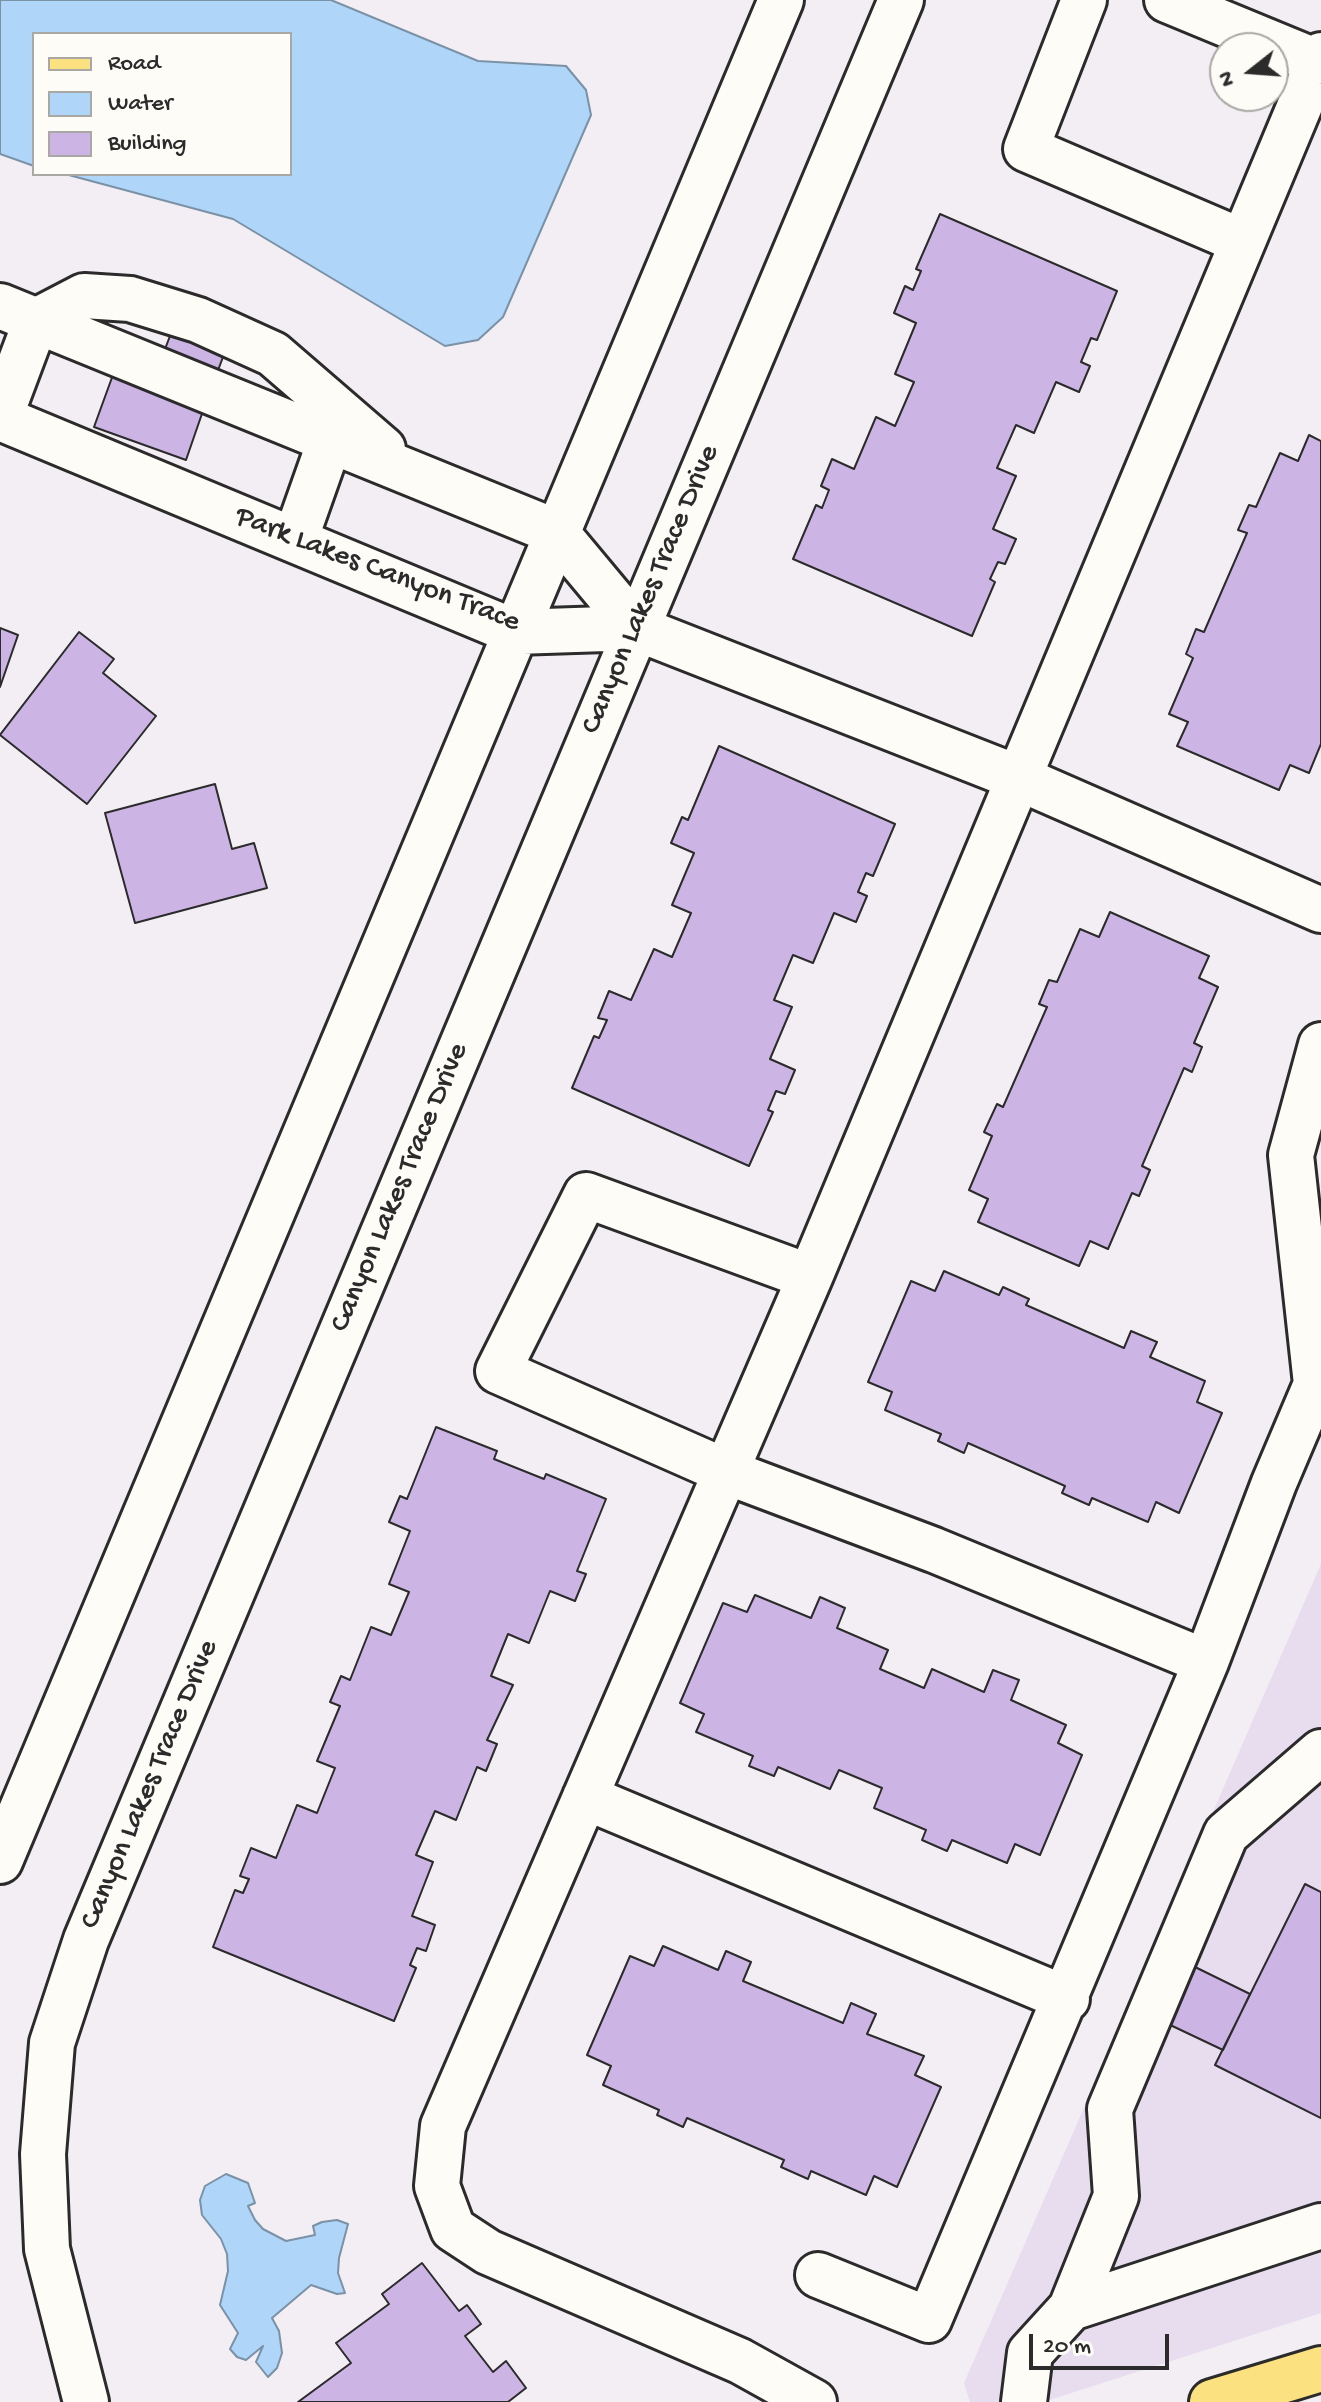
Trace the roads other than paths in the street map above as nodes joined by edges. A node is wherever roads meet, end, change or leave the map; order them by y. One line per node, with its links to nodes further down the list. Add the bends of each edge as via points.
1 (781, 0): 11 (street)
2 (901, 0): 13 (street, Canyon Lakes Trace Drive)
3 (1084, 0): 6 (street, via 1026,149)
4 (1167, 0): 5 (street)
5 (1319, 58): 6 (street)
6 (1241, 241): 15 (street)
7 (18, 314): 8 (street); 9 (street); 10 (street, via 84,296 130,299 198,320 273,354)
8 (0, 418): 12 (street, Park Lakes Canyon Trace)
9 (330, 441): 10 (street); 12 (street)
10 (412, 474): 11 (street)
11 (556, 532): 13 (street); 14 (street)
12 (295, 540): 14 (street, Park Lakes Canyon Trace)
13 (636, 628): 14 (street, Park Lakes Canyon Trace); 15 (street); 29 (street, Canyon Lakes Trace Drive, via 86,1940 52,2043 43,2154 47,2249)
14 (515, 632): 23 (street)
15 (1021, 779): 16 (street); 18 (street)
16 (1321, 910)
17 (1321, 1045): 20 (street, via 1291,1155 1316,1384)
18 (810, 1277): 19 (street); 19 (street, via 586,1195 498,1371)
19 (727, 1472): 20 (street); 22 (street)
20 (1206, 1662): 24 (street)
21 (1321, 1752): 27 (street, via 1226,1834 1110,2109 1116,2196)
22 (585, 1797): 24 (street); 30 (street, via 443,2126 437,2186 453,2229 488,2252 740,2361)
23 (0, 1861)
24 (1067, 1999): 26 (street, via 929,2320)
25 (1321, 2226): 27 (street)
26 (818, 2275)
27 (1071, 2308): 31 (street, via 1030,2353)
28 (1321, 2369): 32 (main road)
29 (86, 2402)
30 (814, 2402)
31 (1024, 2402)
32 (1212, 2402)

